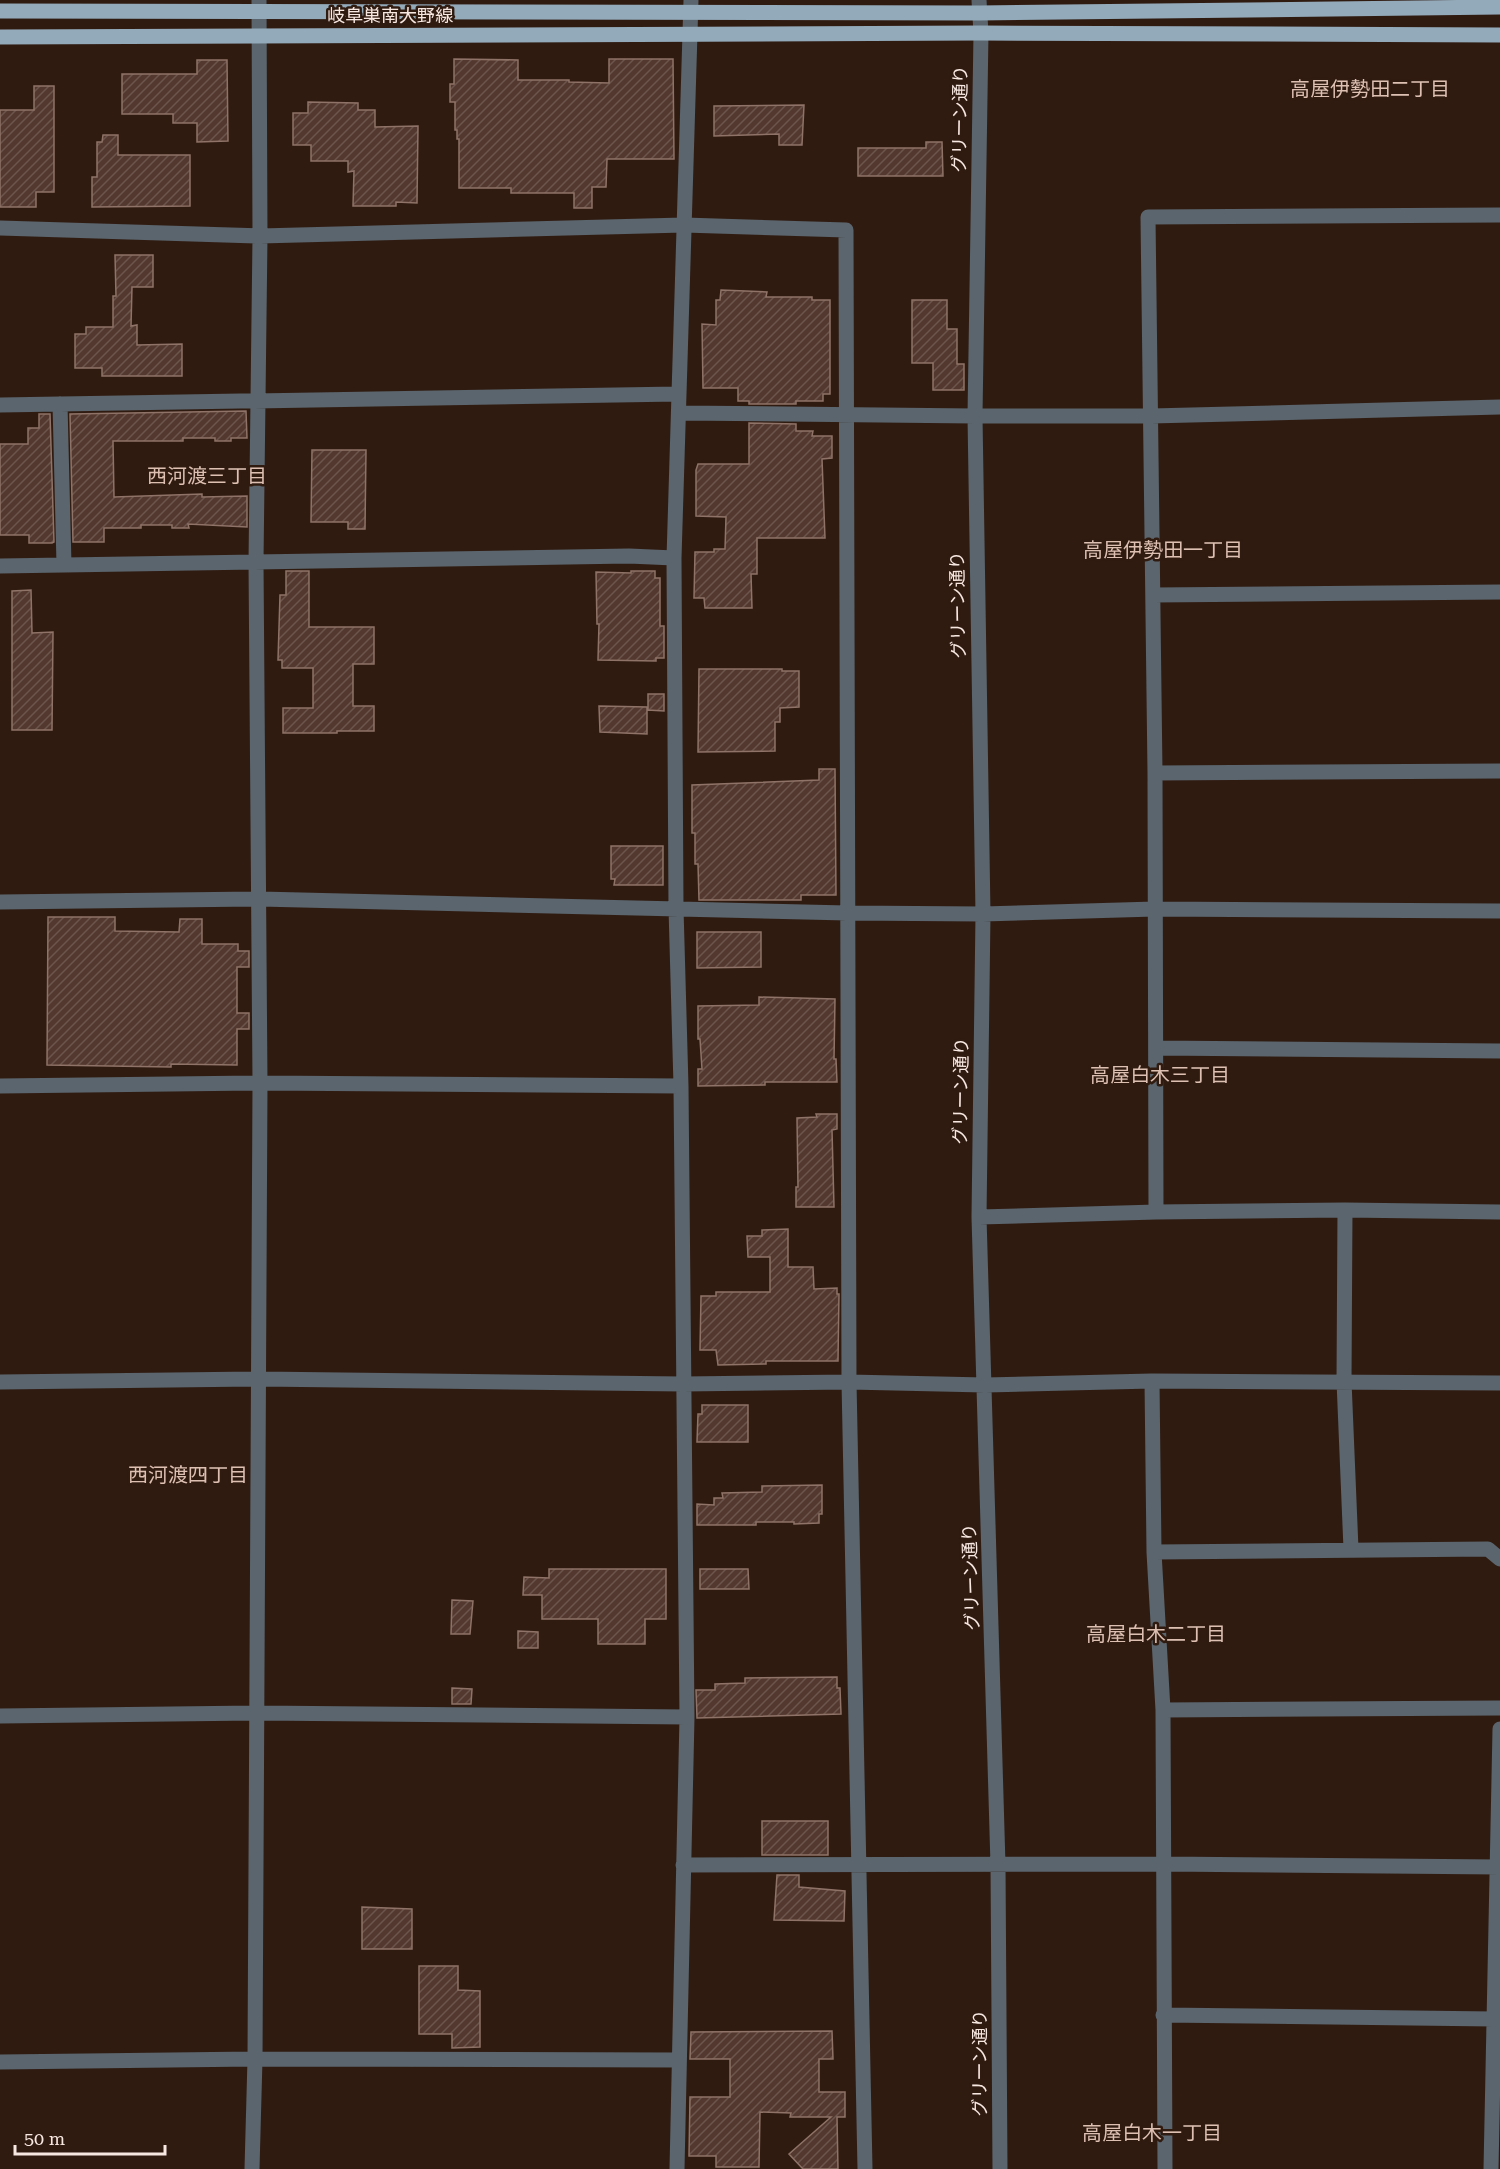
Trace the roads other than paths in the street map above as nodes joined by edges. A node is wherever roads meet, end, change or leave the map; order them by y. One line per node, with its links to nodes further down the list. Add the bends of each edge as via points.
1 (259, 5): 2 (main road, 岐阜巣南大野線); 5 (main road, 岐阜巣南大野線); 9 (street)
2 (691, 6): 3 (main road, 岐阜巣南大野線); 7 (street)
3 (979, 7): 4 (main road, 岐阜巣南大野線); 6 (street, グリーン通り)
4 (1500, 7)
5 (0, 11)
6 (981, 33): 7 (main road, 岐阜巣南大野線); 8 (main road, 岐阜巣南大野線); 22 (street, グリーン通り)
7 (690, 34): 9 (main road, 岐阜巣南大野線); 12 (street)
8 (1500, 35)
9 (259, 36): 10 (main road, 岐阜巣南大野線); 14 (street)
10 (0, 37)
11 (1500, 215): 23 (street, via 1148,217)
12 (684, 225): 14 (street); 15 (street); 21 (street, via 846,230)
13 (0, 228): 14 (street)
14 (260, 236): 16 (street)
15 (678, 394): 16 (street); 20 (street)
16 (257, 401): 17 (street); 25 (street)
17 (60, 404): 18 (street); 26 (street)
18 (0, 405)
19 (1500, 407): 23 (street)
20 (679, 413): 21 (street); 24 (street)
21 (845, 415): 22 (street); 37 (street)
22 (975, 416): 23 (street); 38 (street, グリーン通り)
23 (1151, 416): 29 (street)
24 (675, 558): 25 (street); 34 (street)
25 (256, 562): 26 (street); 32 (street)
26 (64, 565): 27 (street)
27 (0, 566)
28 (1500, 592): 29 (street)
29 (1153, 595): 31 (street)
30 (1500, 771): 31 (street)
31 (1155, 773): 35 (street)
32 (260, 899): 33 (street); 34 (street); 41 (street)
33 (0, 902)
34 (676, 908): 37 (street); 43 (street)
35 (1155, 909): 36 (street); 38 (street); 39 (street)
36 (1500, 910)
37 (847, 913): 38 (street); 52 (street)
38 (983, 914): 47 (street, グリーン通り)
39 (1156, 1048): 40 (street); 46 (street)
40 (1500, 1051)
41 (260, 1083): 42 (street); 43 (street); 48 (street)
42 (0, 1086)
43 (681, 1086): 54 (street)
44 (1345, 1210): 45 (street); 46 (street); 50 (street)
45 (1499, 1211)
46 (1156, 1212): 47 (street)
47 (979, 1217): 55 (street, グリーン通り)
48 (260, 1379): 51 (street); 54 (street); 61 (street)
49 (1152, 1381): 50 (street); 55 (street); 57 (street)
50 (1344, 1381): 53 (street); 56 (street)
51 (0, 1382)
52 (849, 1382): 54 (street); 55 (street); 65 (street)
53 (1500, 1383)
54 (683, 1384): 63 (street)
55 (986, 1385): 68 (street, グリーン通り)
56 (1351, 1549): 57 (street); 58 (street, via 1488,1549)
57 (1154, 1552): 60 (street)
58 (1500, 1559)
59 (1500, 1708): 60 (street)
60 (1163, 1710): 66 (street)
61 (257, 1713): 62 (street); 63 (street); 72 (street)
62 (0, 1716)
63 (687, 1717): 67 (street)
64 (1500, 1729): 69 (street)
65 (860, 1864): 67 (street); 68 (street); 77 (street)
66 (1164, 1864): 68 (street); 69 (street); 70 (street)
67 (682, 1865): 73 (street)
68 (998, 1865): 78 (street, グリーン通り)
69 (1498, 1867): 71 (street)
70 (1163, 2015): 71 (street); 79 (street)
71 (1494, 2019): 81 (street)
72 (255, 2059): 73 (street); 74 (street); 75 (street)
73 (678, 2060): 76 (street)
74 (0, 2062)
75 (252, 2169)
76 (677, 2169)
77 (866, 2169)
78 (1000, 2169)
79 (1166, 2169)
80 (1477, 2169): 81 (street)
81 (1491, 2169)

